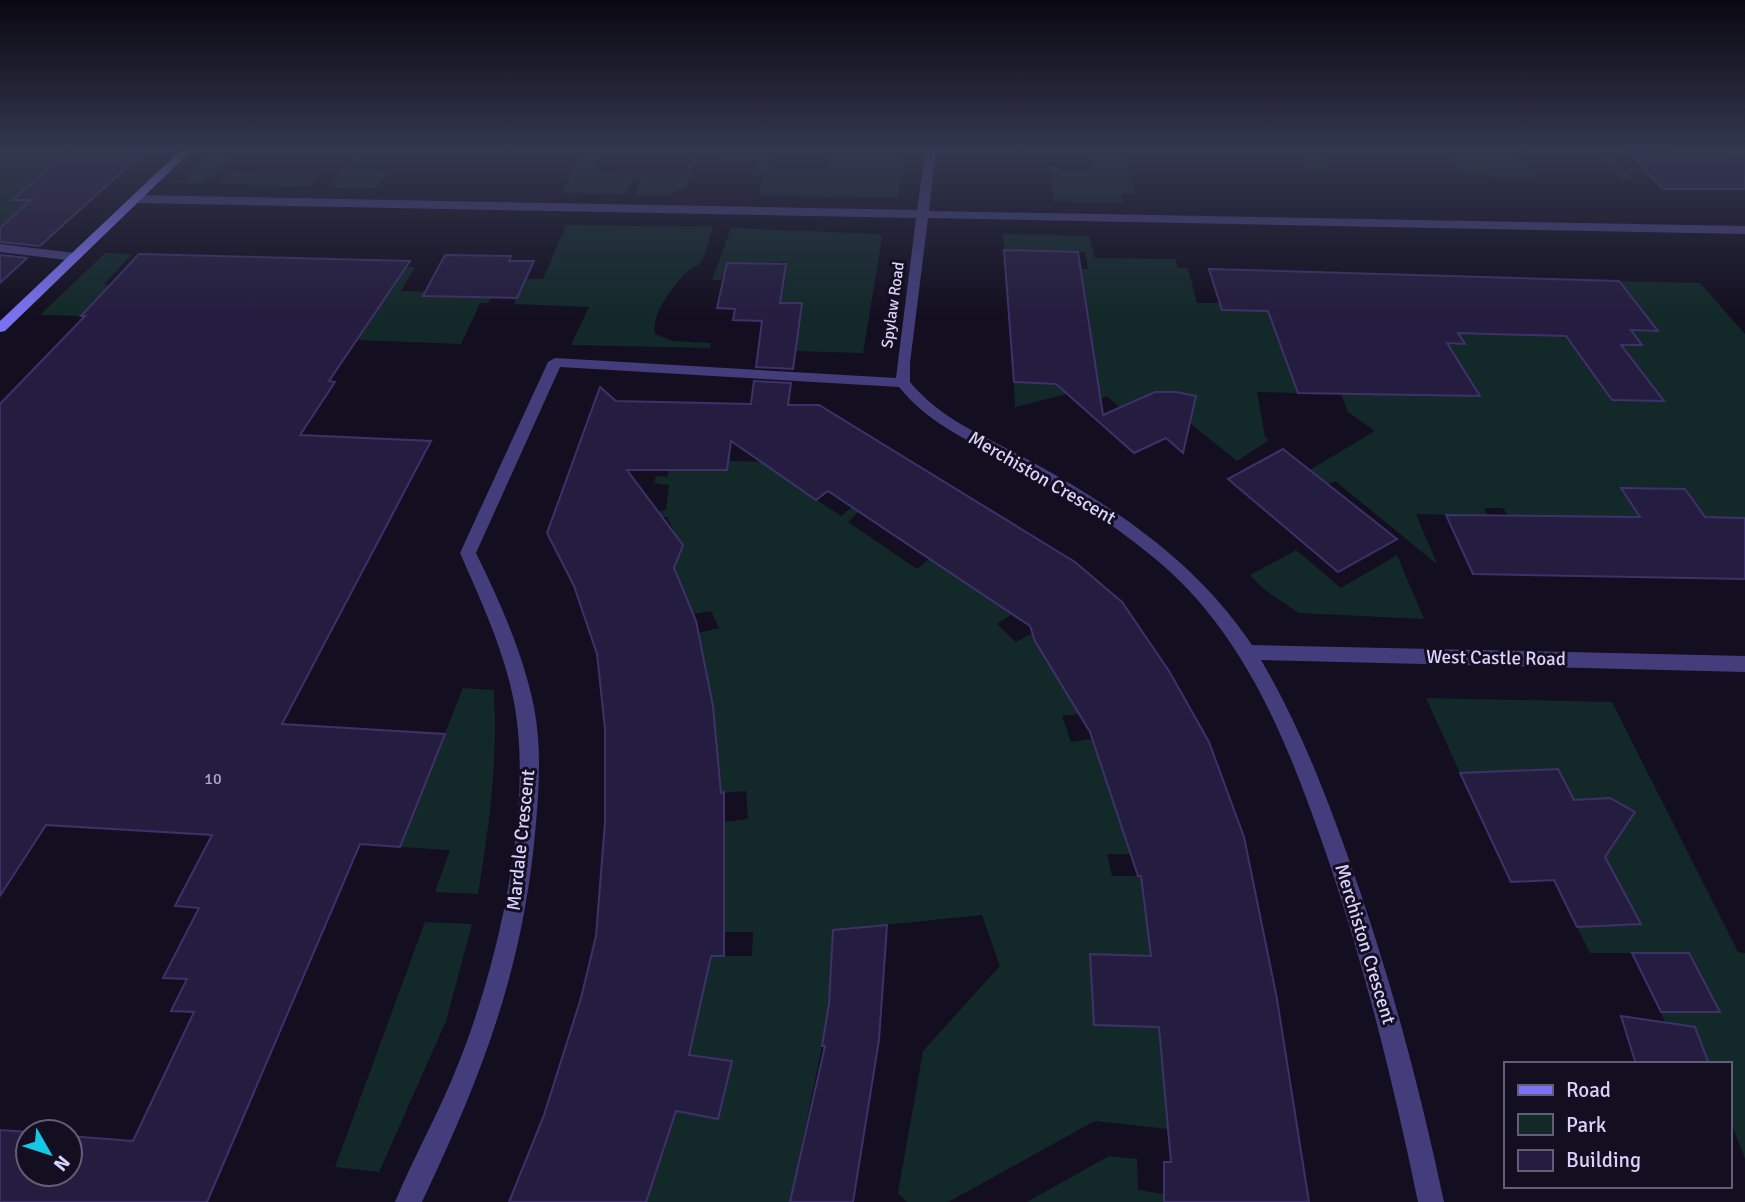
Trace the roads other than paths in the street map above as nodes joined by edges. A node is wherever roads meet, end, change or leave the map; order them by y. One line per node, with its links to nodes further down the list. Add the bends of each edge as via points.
1 (130, 204): 7 (street)
2 (386, 204): 4 (street)
3 (924, 204): 4 (street, Spylaw Road)
4 (923, 215): 5 (street); 9 (street, Spylaw Road)
5 (1745, 230)
6 (0, 248): 7 (street)
7 (75, 257): 8 (street)
8 (0, 328)
9 (903, 383): 10 (street, Merchiston Crescent, via 930,414 1088,500 1136,534 1200,591); 12 (street, Mardale Crescent, via 555,362 467,553 507,643 528,741 528,792 515,911 491,1004 460,1089)
10 (1247, 652): 11 (street, West Castle Road); 13 (street, Merchiston Crescent, via 1294,741 1359,917 1404,1075)
11 (1745, 664)
12 (408, 1202)
13 (1431, 1202)

